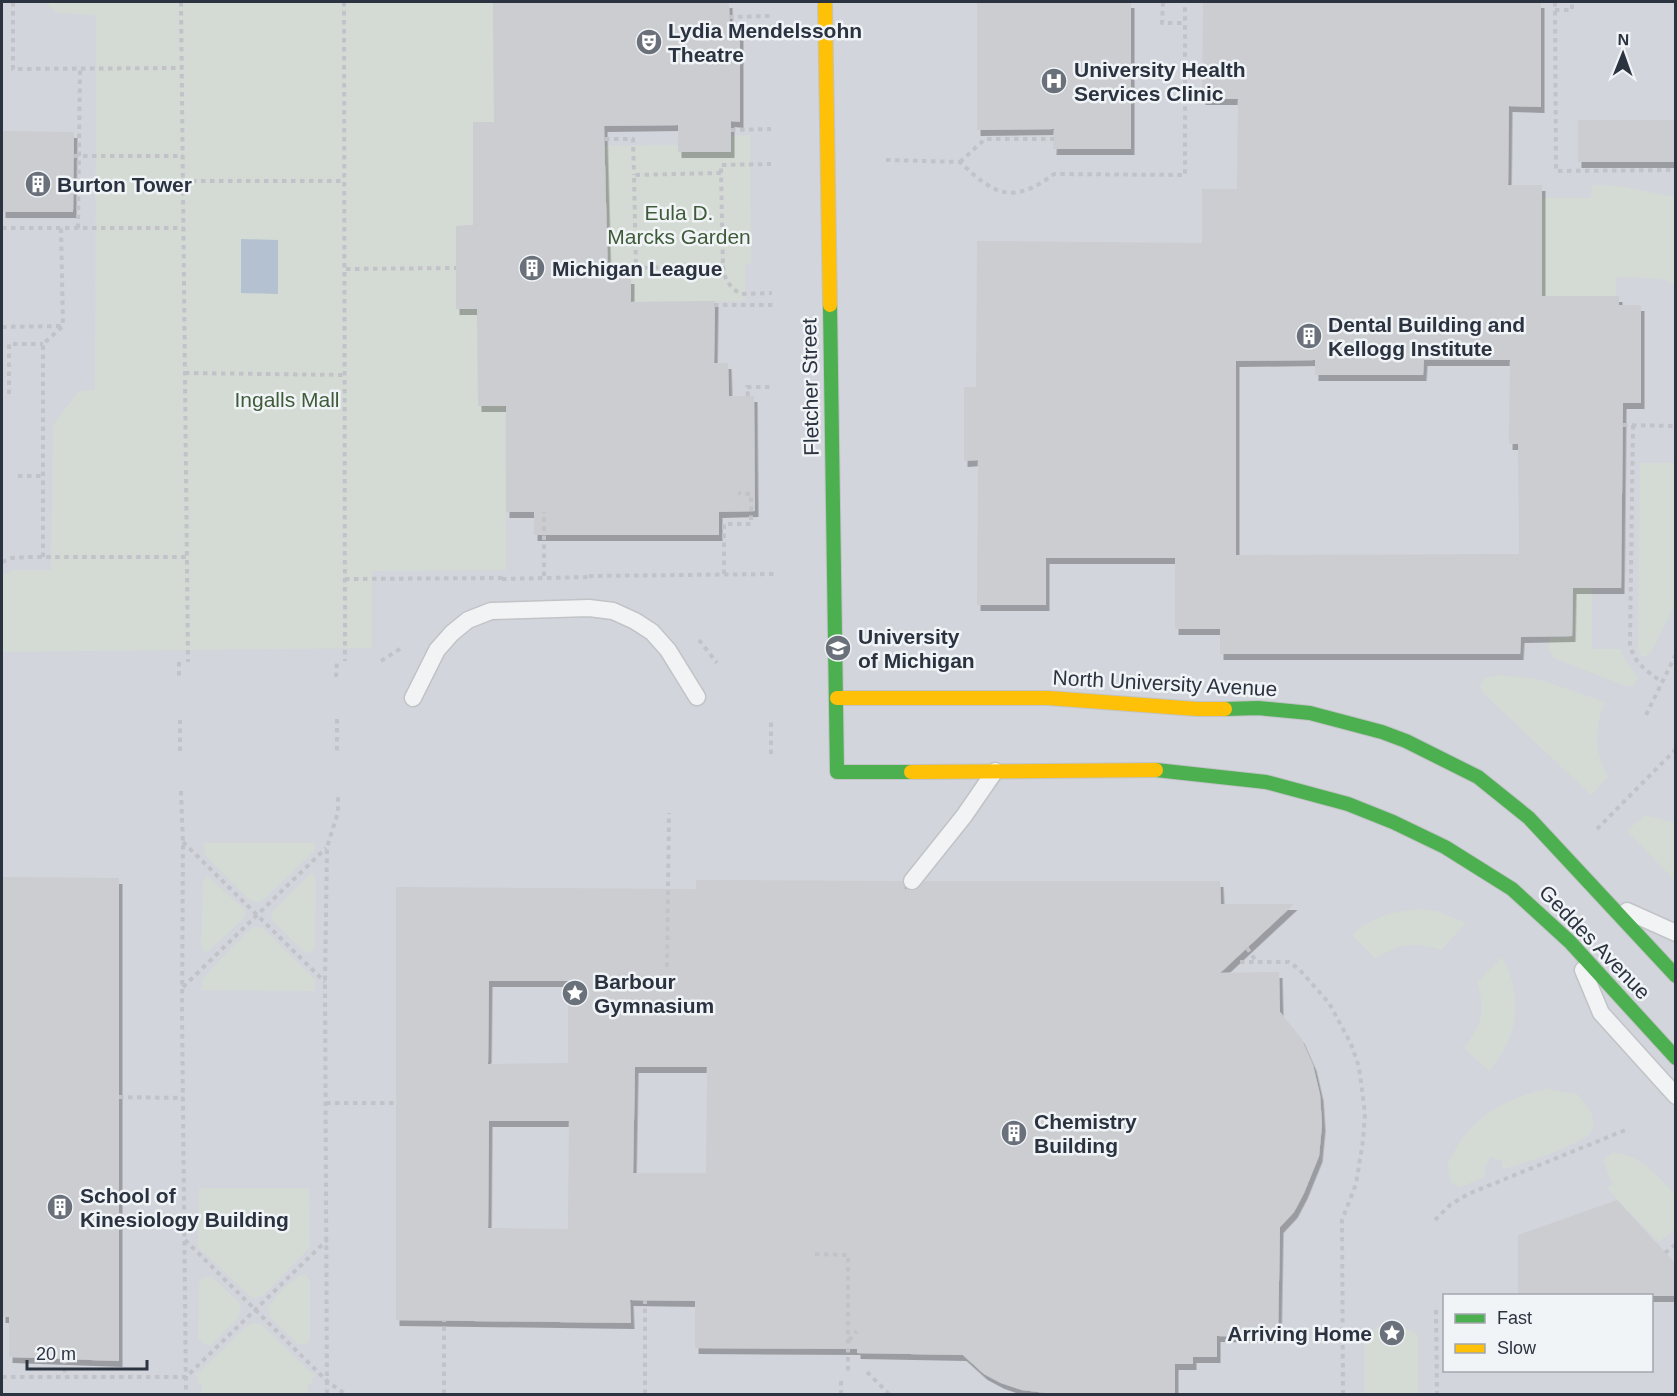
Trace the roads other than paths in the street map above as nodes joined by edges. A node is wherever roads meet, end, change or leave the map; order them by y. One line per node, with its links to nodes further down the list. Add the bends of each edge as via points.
1 (825, 2): 4 (street, Fletcher Street)
2 (697, 697): 3 (lane, via 652,632 613,611 590,608 491,611 468,620 437,650)
3 (413, 698)
4 (837, 698): 5 (street, Fletcher Street, via 837,772); 6 (street, North University Avenue, via 1048,698 1310,713 1406,741)
5 (995, 771): 7 (lane); 10 (street, Geddes Avenue, via 1153,770 1266,782 1348,804 1445,847 1512,889)
6 (1478, 777): 8 (street, Geddes Avenue, via 1529,818)
7 (912, 881)
8 (1607, 902): 9 (lane); 11 (street, Geddes Avenue)
9 (1676, 933)
10 (1570, 942): 12 (street, Geddes Avenue); 13 (lane, via 1601,1013)
11 (1676, 976)
12 (1676, 1058)
13 (1676, 1096)

